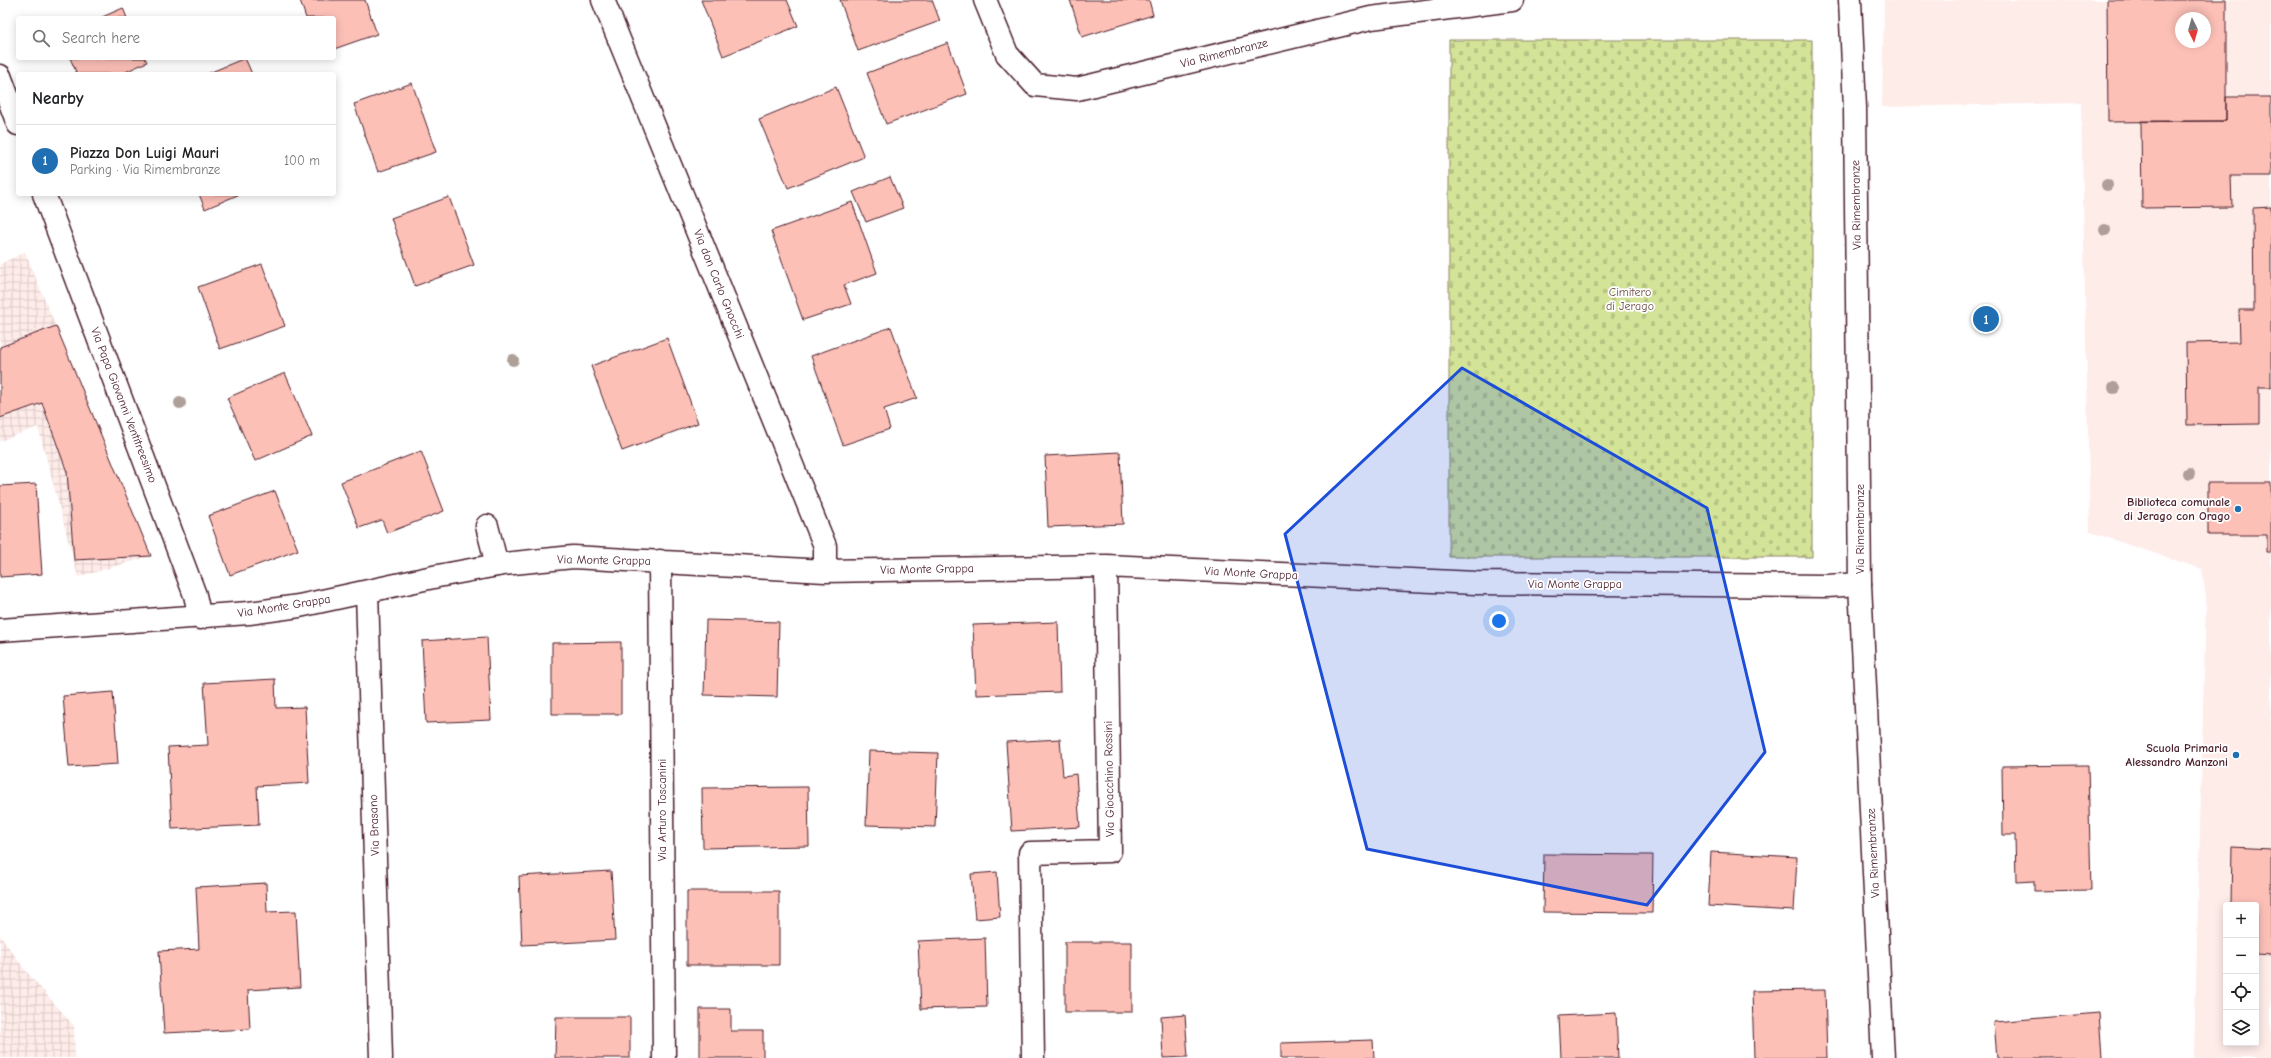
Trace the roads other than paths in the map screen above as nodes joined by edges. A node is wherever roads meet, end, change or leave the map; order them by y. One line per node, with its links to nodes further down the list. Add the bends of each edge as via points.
1 (603, 0): 12 (street, Via don Carlo Gnocchi, via 825,546)
2 (985, 0): 3 (street, Via Rimembranze, via 1007,54 1035,85 1077,89 1371,18)
3 (1512, 0)
4 (1850, 0): 13 (street, Via Rimembranze, via 1855,108)
5 (0, 76): 6 (street)
6 (16, 119)
7 (45, 196): 15 (street, Via Papa Giovanni Ventitreesimo, via 195,595)
8 (487, 526): 10 (street)
9 (660, 561): 10 (street, Via Monte Grappa, via 573,557); 12 (street, Via Monte Grappa); 18 (street, Via Arturo Toscanini)
10 (497, 565): 14 (street, Via Monte Grappa)
11 (1106, 566): 12 (street, Via Monte Grappa); 13 (street, Via Monte Grappa, via 1476,583 1827,586); 19 (street, Via Gioacchino Rossini, via 1110,851 1030,853)
12 (825, 571)
13 (1860, 584): 20 (street, Via Rimembranze)
14 (367, 592): 15 (street, Via Monte Grappa, via 299,606); 17 (street, Via Brasano)
15 (200, 618): 16 (street, Via Monte Grappa)
16 (0, 630)
17 (381, 1058)
18 (664, 1058)
19 (1033, 1058)
20 (1883, 1058)

